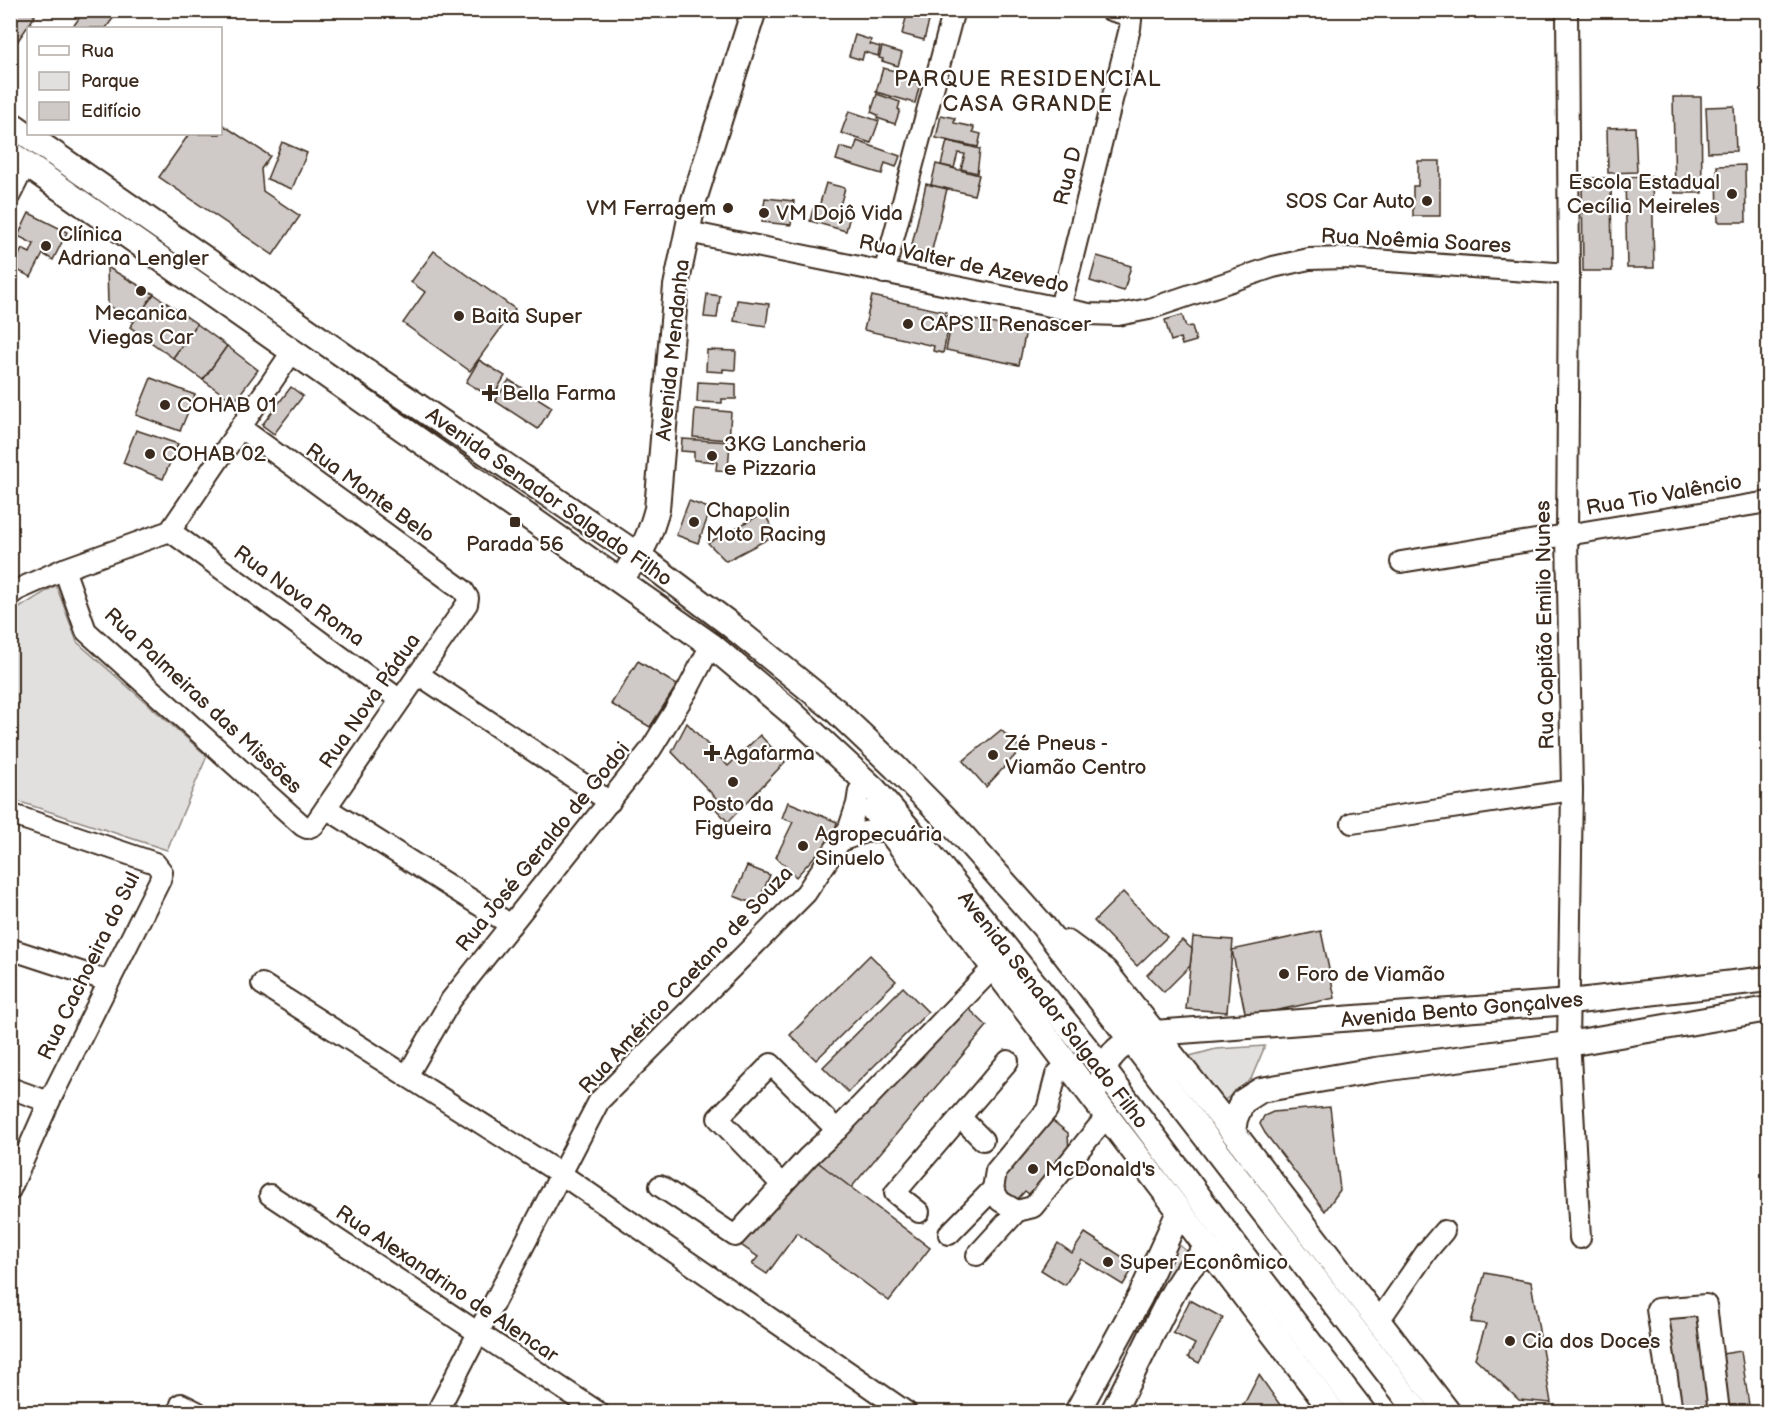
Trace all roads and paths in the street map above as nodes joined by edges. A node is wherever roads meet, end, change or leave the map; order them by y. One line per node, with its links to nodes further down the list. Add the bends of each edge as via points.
1 (754, 10): 10 (main road, Avenida Mendanha, via 694,200)
2 (954, 10): 11 (street)
3 (1110, 10): 13 (street, Rua D, via 1131,20)
4 (1567, 10): 12 (street, Rua Capitão Emilio Nunes)
5 (10, 123): 7 (main road, Avenida Senador Salgado Filho)
6 (27, 135): 20 (main road, Avenida Senador Salgado Filho)
7 (27, 135)
8 (18, 158): 9 (street); 15 (main road, Avenida Senador Salgado Filho)
9 (10, 195)
10 (688, 232): 11 (street, Rua Valter de Azevedo); 20 (main road, Avenida Mendanha, via 676,286 657,509)
11 (884, 273): 13 (street, Rua Valter de Azevedo)
12 (1569, 274): 14 (street, Rua Noêmia Soares, via 1347,258 1309,259 1273,267 1149,309 1118,315); 19 (street, Rua Capitão Emilio Nunes)
13 (1060, 308): 14 (street, Rua Valter de Azevedo)
14 (1089, 314)
15 (292, 352): 16 (street); 23 (main road, Avenida Senador Salgado Filho)
16 (241, 429): 18 (street); 25 (street, Rua Monte Belo, via 463,590)
17 (1768, 502): 19 (street, Rua Tio Valêncio)
18 (170, 531): 22 (street); 28 (street, Rua Nova Roma)
19 (1567, 536): 21 (street, Rua Tio Valêncio); 30 (street, Rua Capitão Emilio Nunes)
20 (639, 556): 23 (main road, Avenida Mendanha); 40 (main road, Avenida Senador Salgado Filho, via 835,710 962,835)
21 (1401, 562)
22 (64, 569): 24 (street); 36 (street, Rua Palmeiras das Missões, via 86,630)
23 (618, 581): 26 (main road, Avenida Senador Salgado Filho)
24 (10, 595)
25 (468, 598): 27 (street, Rua Nova Pádua)
26 (711, 645): 29 (main road, Avenida Senador Salgado Filho, via 792,712); 32 (street, Rua José Geraldo de Godoi, via 651,749)
27 (418, 674): 28 (street, Rua Nova Pádua); 32 (street)
28 (400, 699): 33 (street, Rua Nova Pádua)
29 (841, 759): 31 (main road, Avenida Senador Salgado Filho); 54 (main road, Avenida Senador Salgado Filho, via 874,789 927,850)
30 (1572, 790): 35 (street); 46 (street, Rua Capitão Emilio Nunes)
31 (859, 791): 37 (main road, Avenida Senador Salgado Filho); 38 (street, Rua Américo Caetano de Souza, via 854,816)
32 (610, 802): 39 (street, Rua José Geraldo de Godoi)
33 (326, 808): 36 (street, Rua Nova Pádua, via 314,825); 39 (street)
34 (10, 814): 44 (street, Rua Cachoeira do Sul, via 155,863 162,872)
35 (1352, 823)
36 (307, 828)
37 (888, 830): 38 (street, via 865,832); 42 (main road, Avenida Senador Salgado Filho)
38 (843, 840): 63 (street, Rua Américo Caetano de Souza, via 806,893 599,1101)
39 (511, 926): 55 (street, Rua José Geraldo de Godoi, via 451,1000)
40 (1043, 926): 47 (main road, Avenida Senador Salgado Filho, via 1105,971); 50 (main road, Avenida Senador Salgado Filho)
41 (10, 949): 44 (street)
42 (993, 968): 53 (main road, Avenida Senador Salgado Filho); 60 (street)
43 (1768, 979): 46 (main road, Avenida Bento Gonçalves)
44 (108, 981): 57 (street, Rua Cachoeira do Sul)
45 (262, 984): 55 (street)
46 (1570, 1002): 49 (main road, Avenida Bento Gonçalves); 51 (street, Rua Capitão Emilio Nunes)
47 (1135, 1009): 49 (main road); 50 (main road, Avenida Senador Salgado Filho)
48 (1768, 1009): 51 (main road, Avenida Bento Gonçalves)
49 (1187, 1032): 50 (main road, Avenida Bento Gonçalves)
50 (1143, 1037): 54 (main road, via 1114,1051); 61 (main road, Avenida Senador Salgado Filho); 88 (main road, Avenida Senador Salgado Filho)
51 (1568, 1044): 61 (main road, Avenida Bento Gonçalves, via 1262,1090 1242,1102); 74 (street, Rua Capitão Emilio Nunes)
52 (1008, 1062): 59 (street)
53 (1067, 1064): 58 (main road, Avenida Senador Salgado Filho); 66 (street, via 1056,1075 1047,1110 996,1172)
54 (1103, 1069): 58 (main road, via 1100,1094); 87 (main road, Avenida Senador Salgado Filho)
55 (407, 1076): 63 (street)
56 (10, 1088): 57 (street)
57 (49, 1102): 67 (street, Rua Cachoeira do Sul)
58 (1104, 1113): 69 (street, via 1033,1207); 71 (main road, Avenida Senador Salgado Filho)
59 (960, 1117): 62 (street); 70 (street, via 895,1193)
60 (837, 1130): 64 (street); 64 (street, via 771,1065 764,1071 718,1118)
61 (1233, 1132): 79 (main road, Avenida Senador Salgado Filho)
62 (983, 1140)
63 (561, 1174): 80 (street, Rua Américo Caetano de Souza); 84 (street)
64 (782, 1185): 65 (street, via 735,1236)
65 (660, 1186)
66 (993, 1189): 69 (street, via 1000,1201); 73 (street)
67 (10, 1190)
68 (270, 1195): 80 (street, Rua Alexandrino de Alencar)
69 (1017, 1211): 76 (street)
70 (919, 1212)
71 (1179, 1212): 75 (main road, Avenida Senador Salgado Filho); 77 (main road)
72 (1444, 1231): 79 (street)
73 (949, 1234)
74 (1580, 1238)
75 (1207, 1250): 78 (main road, via 1187,1270); 81 (main road, Avenida Senador Salgado Filho)
76 (977, 1255)
77 (1140, 1297): 78 (main road); 85 (main road)
78 (1164, 1310): 86 (main road)
79 (1378, 1322): 89 (main road, Avenida Senador Salgado Filho)
80 (478, 1334): 82 (street, Rua Américo Caetano de Souza); 83 (street, Rua Alexandrino de Alencar)
81 (1333, 1412)
82 (437, 1413)
83 (598, 1413)
84 (906, 1413)
85 (1077, 1413)
86 (1113, 1413)
87 (1364, 1413)
88 (1418, 1413)
89 (1448, 1413)
90 (1672, 1413): 91 (street, via 1657,1309 1706,1305)
91 (1719, 1413)

